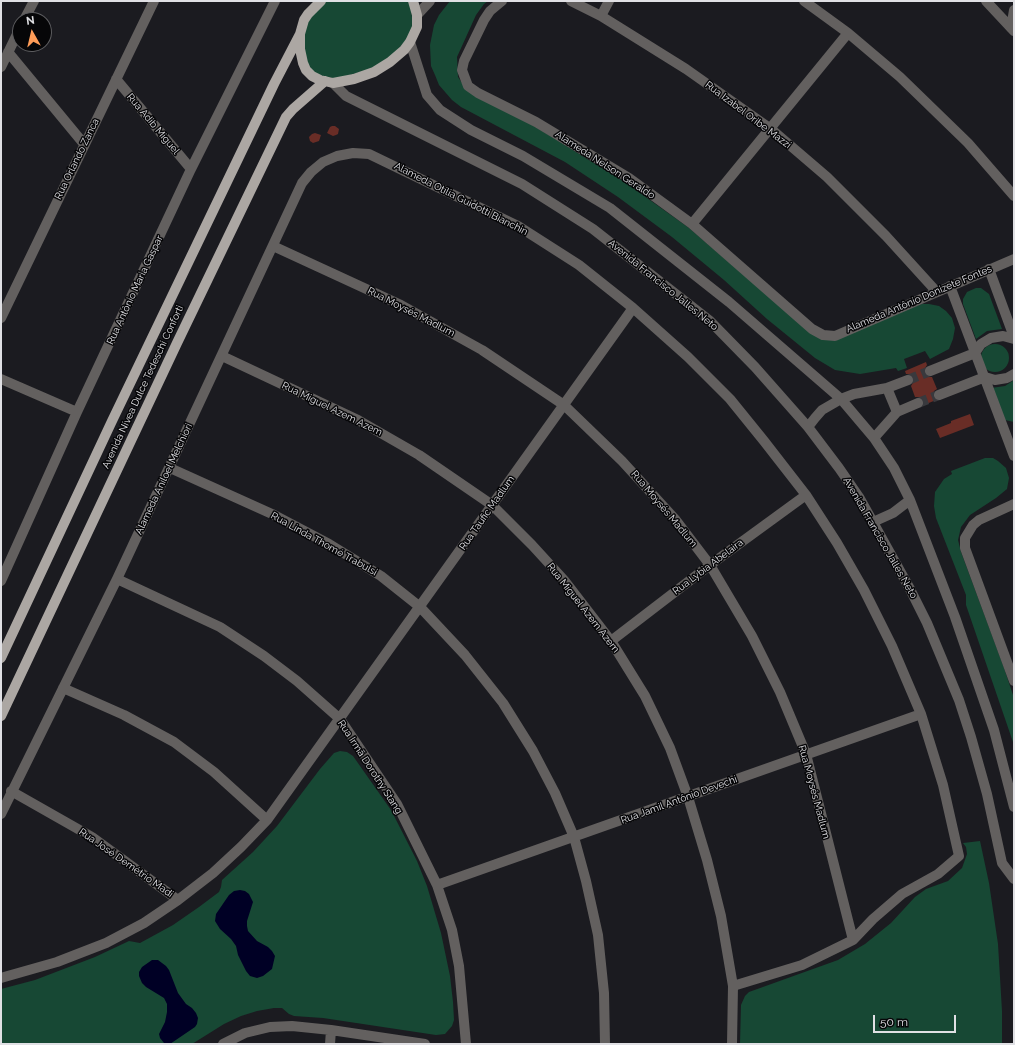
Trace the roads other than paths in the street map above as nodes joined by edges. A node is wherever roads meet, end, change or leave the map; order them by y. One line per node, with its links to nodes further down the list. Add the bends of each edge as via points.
1 (34, 1): 13 (street)
2 (154, 1): 23 (street, Rua Orlando Zanca)
3 (275, 1): 28 (street, Rua Antônio Maria Gaspar)
4 (321, 1): 18 (main road, Avenida Nívea Dulce Tedeschi Conforti, via 308,14)
5 (413, 1): 14 (main road)
6 (430, 1): 14 (street)
7 (502, 1): 30 (street, Alameda Nelson Geraldo, via 484,20 464,61 462,70 468,86 536,122 629,178)
8 (571, 1): 15 (street, Rua Izabel Oribe Mazzi)
9 (609, 1): 15 (street)
10 (804, 1): 17 (street)
11 (986, 1): 16 (street)
12 (1014, 10): 16 (street)
13 (28, 12)
14 (417, 15): 19 (main road, via 417,27)
15 (601, 16): 25 (street, Rua Izabel Oribe Mazzi, via 686,69)
16 (1013, 29)
17 (848, 33): 25 (street); 29 (street, via 900,77 968,143)
18 (300, 34): 24 (main road, via 300,49 306,70 312,76); 69 (main road, Avenida Nívea Dulce Tedeschi Conforti, via 112,421)
19 (410, 42): 24 (main road, via 390,62 374,72 354,80); 49 (street, via 427,94 440,110 610,208 730,302)
20 (12, 44): 21 (street)
21 (8, 52): 22 (street); 26 (street)
22 (1, 67)
23 (116, 79): 26 (street, Rua Orlando Zanca); 28 (street, Rua Adib Miguel)
24 (329, 82): 54 (street, Avenida Francisco Jalles Neto, via 346,96 522,184 593,229 710,321 755,366); 72 (main road, Avenida Nívea Dulce Tedeschi Conforti, via 292,109 286,117)
25 (771, 129): 30 (street); 35 (street, Rua Izabel Oribe Mazzi, via 826,177 886,236)
26 (84, 144): 37 (street, Rua Orlando Zanca)
27 (337, 156): 31 (street, Alameda Aniloel Melchiori, via 323,162 302,183); 36 (street, Alameda Otília Guidotti Bianchin, via 369,154 518,226 579,265)
28 (191, 169): 52 (street, Rua Antônio Maria Gaspar)
29 (1014, 196)
30 (692, 224): 38 (street, Alameda Nelson Geraldo)
31 (273, 246): 41 (street, Alameda Aniloel Melchiori); 51 (street, Rua Moysés Madlum, via 401,305 482,350)
32 (1014, 258): 33 (street, Alameda Antônio Donizete Fontes)
33 (989, 269): 34 (street, Alameda Antônio Donizete Fontes); 39 (street)
34 (950, 286): 35 (street, Alameda Antônio Donizete Fontes); 40 (street)
35 (936, 291): 38 (street, Alameda Antônio Donizete Fontes, via 835,336)
36 (633, 308): 51 (street, Rua Taufic Madlum); 58 (street, Alameda Otília Guidotti Bianchin, via 730,399)
37 (1, 318)
38 (823, 336)
39 (1014, 338): 40 (street, via 991,338 981,344)
40 (975, 353): 42 (street); 44 (street)
41 (222, 356): 57 (street, Alameda Aniloel Melchiori); 61 (street, Rua Miguel Azem Azem, via 358,420 419,455)
42 (930, 371)
43 (1014, 374): 44 (street, via 995,380)
44 (985, 377): 48 (street); 56 (street)
45 (1, 379): 52 (street)
46 (908, 380): 47 (street)
47 (887, 388): 49 (street); 53 (street)
48 (939, 395)
49 (841, 399): 54 (street, via 822,410); 55 (street)
50 (918, 403): 53 (street)
51 (564, 405): 61 (street, Rua Taufic Madlum); 63 (street, Rua Moysés Madlum, via 622,460 675,519)
52 (77, 412): 64 (street, Rua Antônio Maria Gaspar)
53 (897, 412): 55 (street)
54 (808, 427): 62 (street, Avenida Francisco Jalles Neto, via 843,473)
55 (874, 438): 59 (street, via 894,468)
56 (1014, 456)
57 (170, 468): 65 (street, Alameda Aniloel Melchiori); 67 (street, Rua Linda Thomé Trabulsi, via 272,514 329,544 381,576)
58 (806, 494): 63 (street, Rua Lybia Abelaira); 73 (street, Alameda Otília Guidotti Bianchin, via 864,590 892,646)
59 (910, 500): 62 (street, via 893,513); 79 (street, via 980,688)
60 (1014, 504): 70 (street, via 979,520 965,538 965,548)
61 (492, 505): 67 (street, Rua Taufic Madlum); 68 (street, Rua Miguel Azem Azem, via 564,580)
62 (873, 522): 83 (street, Avenida Francisco Jalles Neto, via 928,623 959,700 987,794 1002,863)
63 (710, 565): 68 (street, Rua Lybia Abelaira); 76 (street, Rua Moysés Madlum, via 756,643)
64 (3, 572): 66 (street, Rua Antônio Maria Gaspar)
65 (117, 579): 71 (street, Alameda Aniloel Melchiori); 75 (street, Rua Irmã Dorothy Stang, via 220,627 297,681)
66 (1, 581)
67 (420, 607): 75 (street, Rua Taufic Madlum); 82 (street, Rua Linda Thomé Trabulsi, via 465,655 502,703 533,751)
68 (611, 641): 78 (street, Rua Miguel Azem Azem, via 645,696 670,748)
69 (1, 658)
70 (1014, 681)
71 (63, 688): 77 (street, Alameda Aniloel Melchiori); 81 (street, via 124,715 174,742 214,772)
72 (5, 699): 74 (main road, Avenida Nívea Dulce Tedeschi Conforti)
73 (921, 714): 76 (street, Rua Jamil Antônio Devechi); 86 (street, Alameda Otília Guidotti Bianchin, via 943,785 959,856 938,874 902,894)
74 (1, 716)
75 (340, 719): 81 (street, Rua Taufic Madlum); 84 (street, Rua Irmã Dorothy Stang, via 397,804)
76 (806, 754): 78 (street, Rua Jamil Antônio Devechi); 86 (street, Rua Moysés Madlum)
77 (11, 791): 80 (street, Alameda Aniloel Melchiori); 85 (street, Rua José Demétrio Madi, via 92,836)
78 (688, 797): 82 (street, Rua Jamil Antônio Devechi); 88 (street, Rua Miguel Azem Azem, via 722,916)
79 (1014, 807)
80 (1, 814)
81 (267, 820): 85 (street, Rua Taufic Madlum, via 230,858)
82 (574, 837): 84 (street, Rua Jamil Antônio Devechi); 94 (street, Rua Linda Thomé Trabulsi, via 598,935 604,993)
83 (1013, 877)
84 (437, 885): 93 (street, Rua Irmã Dorothy Stang, via 452,930 459,966)
85 (178, 900): 87 (street, Rua Taufic Madlum, via 144,923 106,943 57,962)
86 (853, 940): 88 (street, via 802,965)
87 (1, 978)
88 (733, 986): 95 (street, Rua Miguel Azem Azem)
89 (331, 1030): 90 (street, via 292,1026 270,1027 245,1033); 91 (street); 92 (street)
90 (223, 1044)
91 (330, 1044)
92 (425, 1044)
93 (466, 1044)
94 (605, 1044)
95 (732, 1044)

